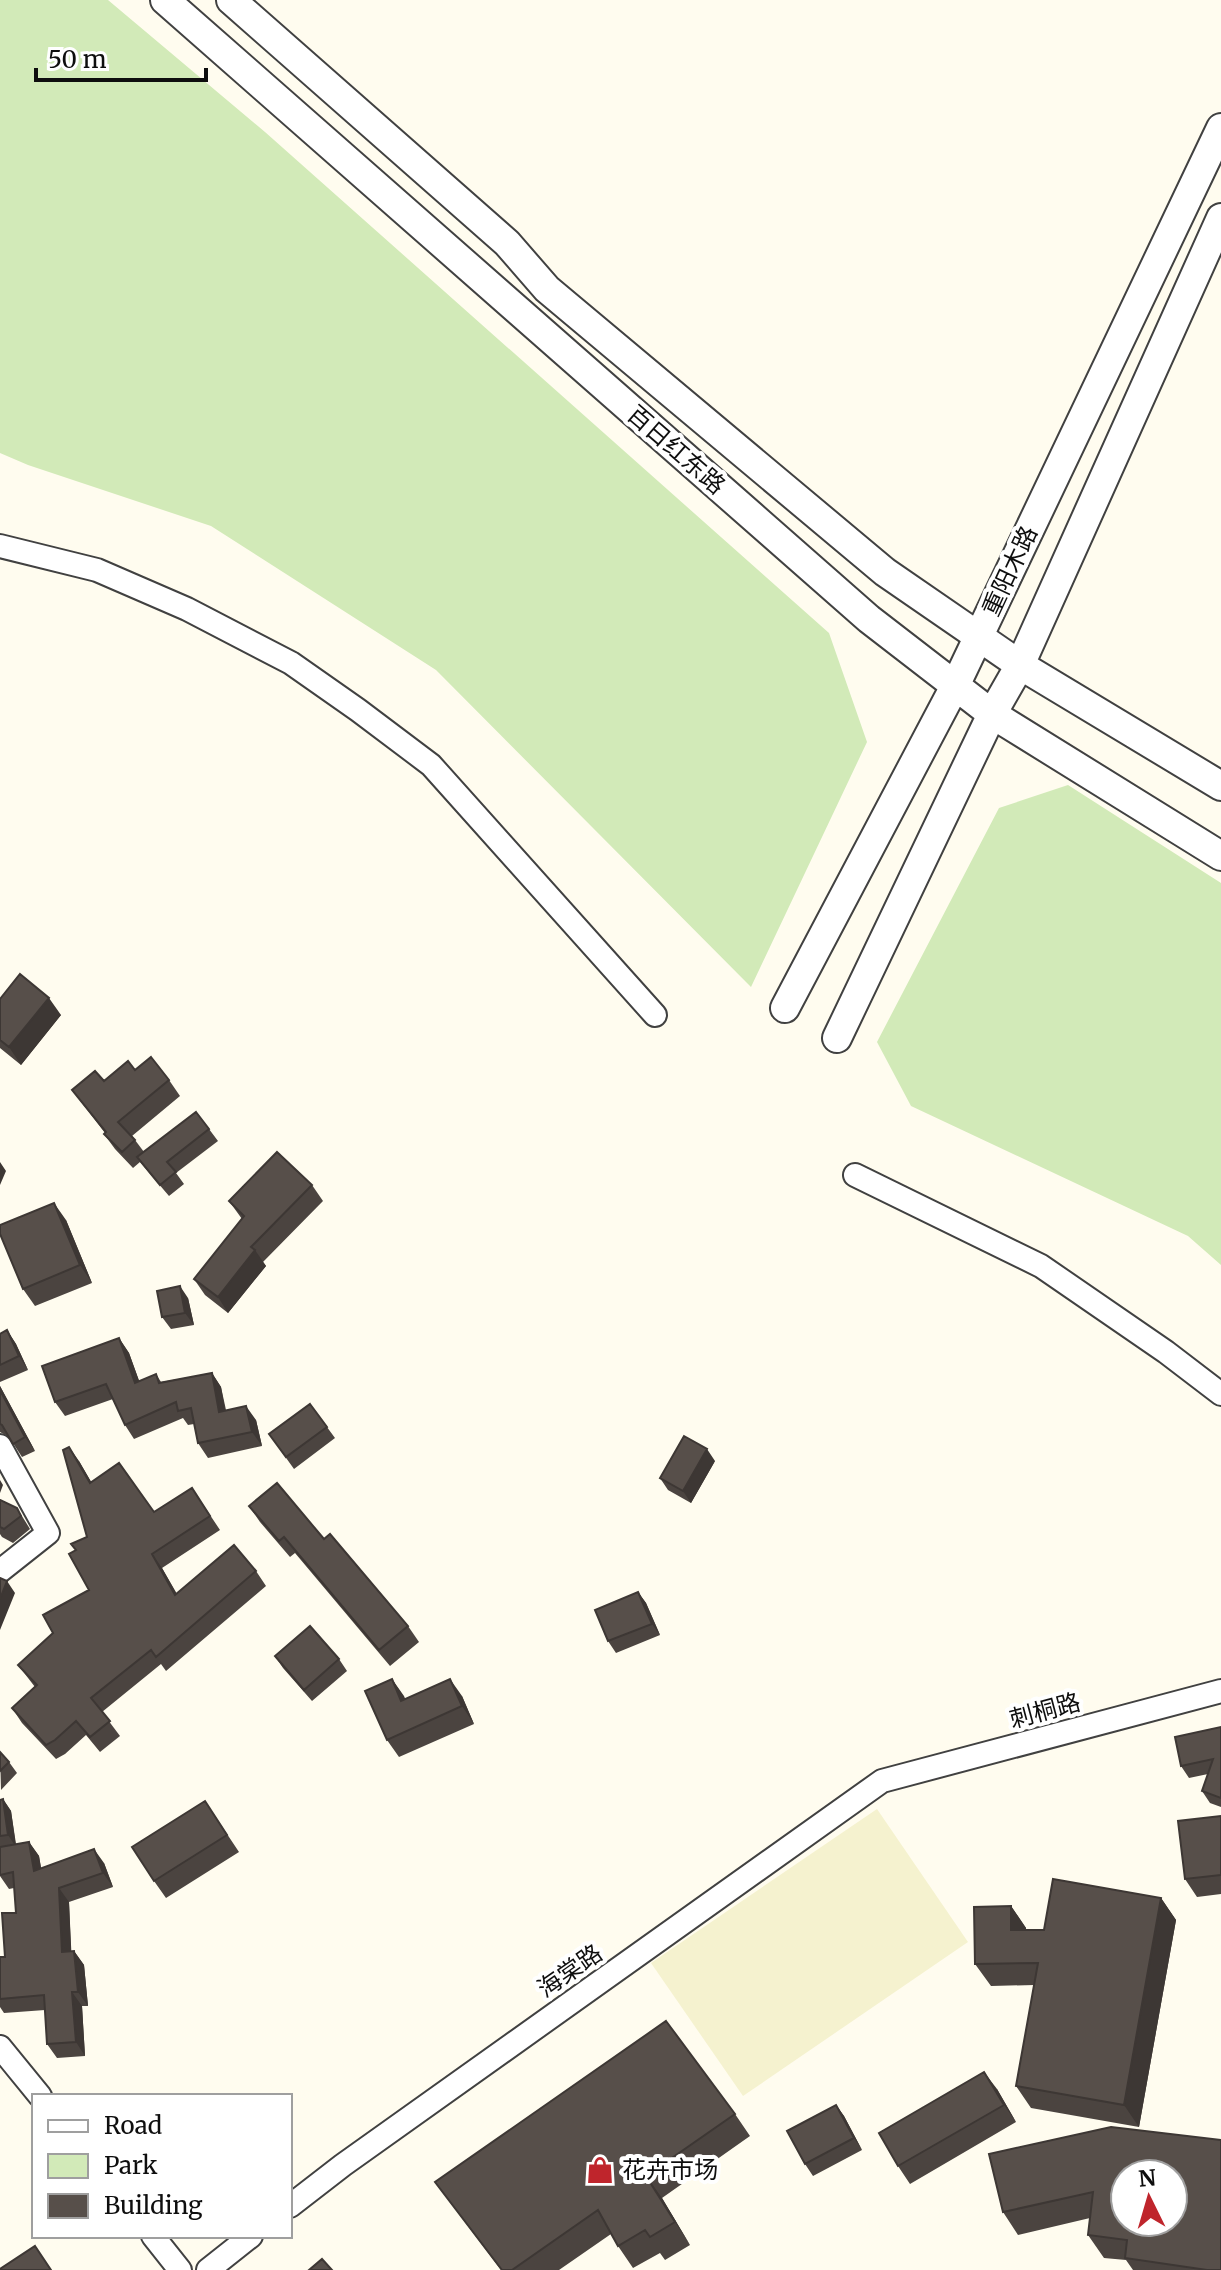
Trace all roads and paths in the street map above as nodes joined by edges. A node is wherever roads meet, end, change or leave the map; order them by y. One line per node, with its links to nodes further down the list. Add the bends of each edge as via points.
1 (165, 0): 8 (street, 百日红东路, via 857,608)
2 (231, 0): 6 (street, 百日红东路, via 507,243 547,289 885,572)
3 (1221, 128): 6 (street, 重阳木路)
4 (1221, 218): 7 (street, 重阳木路)
5 (0, 546): 13 (street, via 97,570 187,609 291,663 358,710 431,765)
6 (979, 637): 7 (street, 百日红东路); 8 (street, 重阳木路)
7 (1020, 665): 9 (street, 重阳木路); 10 (street, 百日红东路)
8 (955, 686): 9 (street, 百日红东路); 12 (street, 重阳木路)
9 (992, 714): 11 (street, 百日红东路); 14 (street, 重阳木路)
10 (1221, 786)
11 (1221, 856)
12 (785, 1008)
13 (655, 1015)
14 (837, 1038)
15 (855, 1175): 16 (street, via 1041,1266)
16 (1221, 1394)
17 (0, 1446): 18 (street, via 48,1533)
18 (0, 1571)
19 (1221, 1691): 20 (street, 刺桐路)
20 (882, 1781): 23 (street, 海棠路)
21 (0, 2047): 22 (street)
22 (38, 2094)
23 (292, 2204)
24 (155, 2238): 26 (street)
25 (248, 2238): 27 (street)
26 (180, 2270)
27 (208, 2270)

